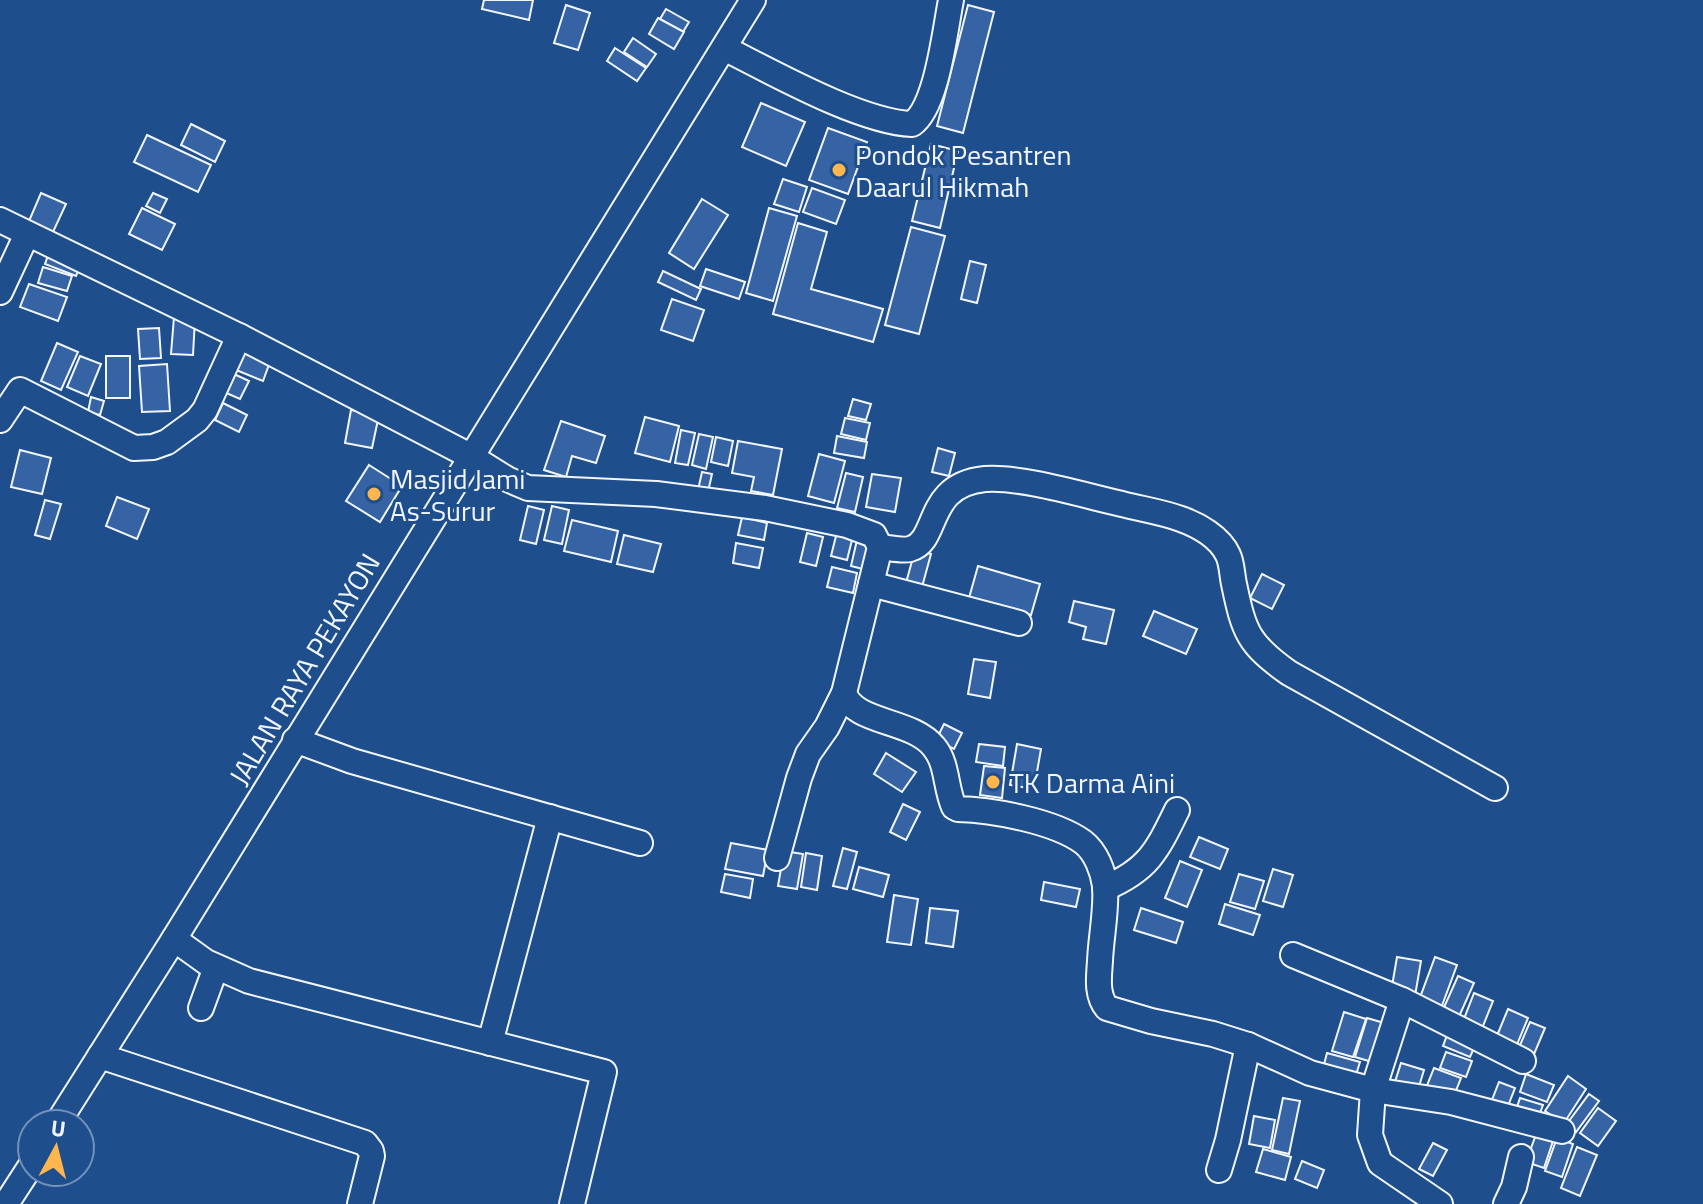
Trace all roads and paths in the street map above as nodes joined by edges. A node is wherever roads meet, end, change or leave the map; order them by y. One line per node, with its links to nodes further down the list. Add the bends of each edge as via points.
1 (753, 0): 3 (street, JALAN RAYA PEKAYON)
2 (951, 0): 3 (street, via 932,88 912,124 839,102)
3 (724, 48): 10 (street, JALAN RAYA PEKAYON)
4 (0, 220): 5 (street)
5 (27, 234): 6 (street); 7 (street)
6 (0, 292)
7 (239, 336): 8 (street, via 205,410 167,442 153,447 134,448); 10 (street)
8 (10, 386): 9 (street)
9 (0, 420)
10 (474, 459): 11 (street, via 528,488 656,494 765,508 867,530); 15 (street, JALAN RAYA PEKAYON)
11 (880, 547): 12 (street); 16 (street, via 915,547 941,501 968,481 1045,486 1179,518 1201,528 1229,556 1242,622 1269,659)
12 (871, 584): 13 (street); 14 (street)
13 (1019, 623)
14 (844, 693): 20 (street, via 803,766); 21 (street, via 853,709 927,739 944,765 954,807 1068,834 1091,851)
15 (295, 740): 18 (street); 22 (street, JALAN RAYA PEKAYON)
16 (1495, 788)
17 (1177, 810): 21 (street, via 1145,864)
18 (550, 817): 19 (street); 27 (street)
19 (640, 843)
20 (777, 858)
21 (1105, 888): 28 (street, via 1102,1003 1117,1012)
22 (174, 939): 24 (street); 29 (street, JALAN RAYA PEKAYON)
23 (1293, 955): 25 (street)
24 (216, 967): 26 (street); 27 (street, via 249,981)
25 (1402, 1000): 30 (street); 31 (street)
26 (201, 1008)
27 (490, 1043): 37 (street, via 604,1072)
28 (1248, 1045): 31 (street, via 1310,1073); 35 (street)
29 (100, 1056): 32 (street, JALAN RAYA PEKAYON); 36 (street, via 365,1143 372,1156)
30 (1523, 1061)
31 (1373, 1090): 33 (street, via 1451,1102); 38 (street, via 1370,1135 1380,1163)
32 (67, 1108)
33 (1562, 1131)
34 (1521, 1157): 39 (street)
35 (1219, 1170)
36 (360, 1204)
37 (572, 1204)
38 (1440, 1204)
39 (1506, 1204)

